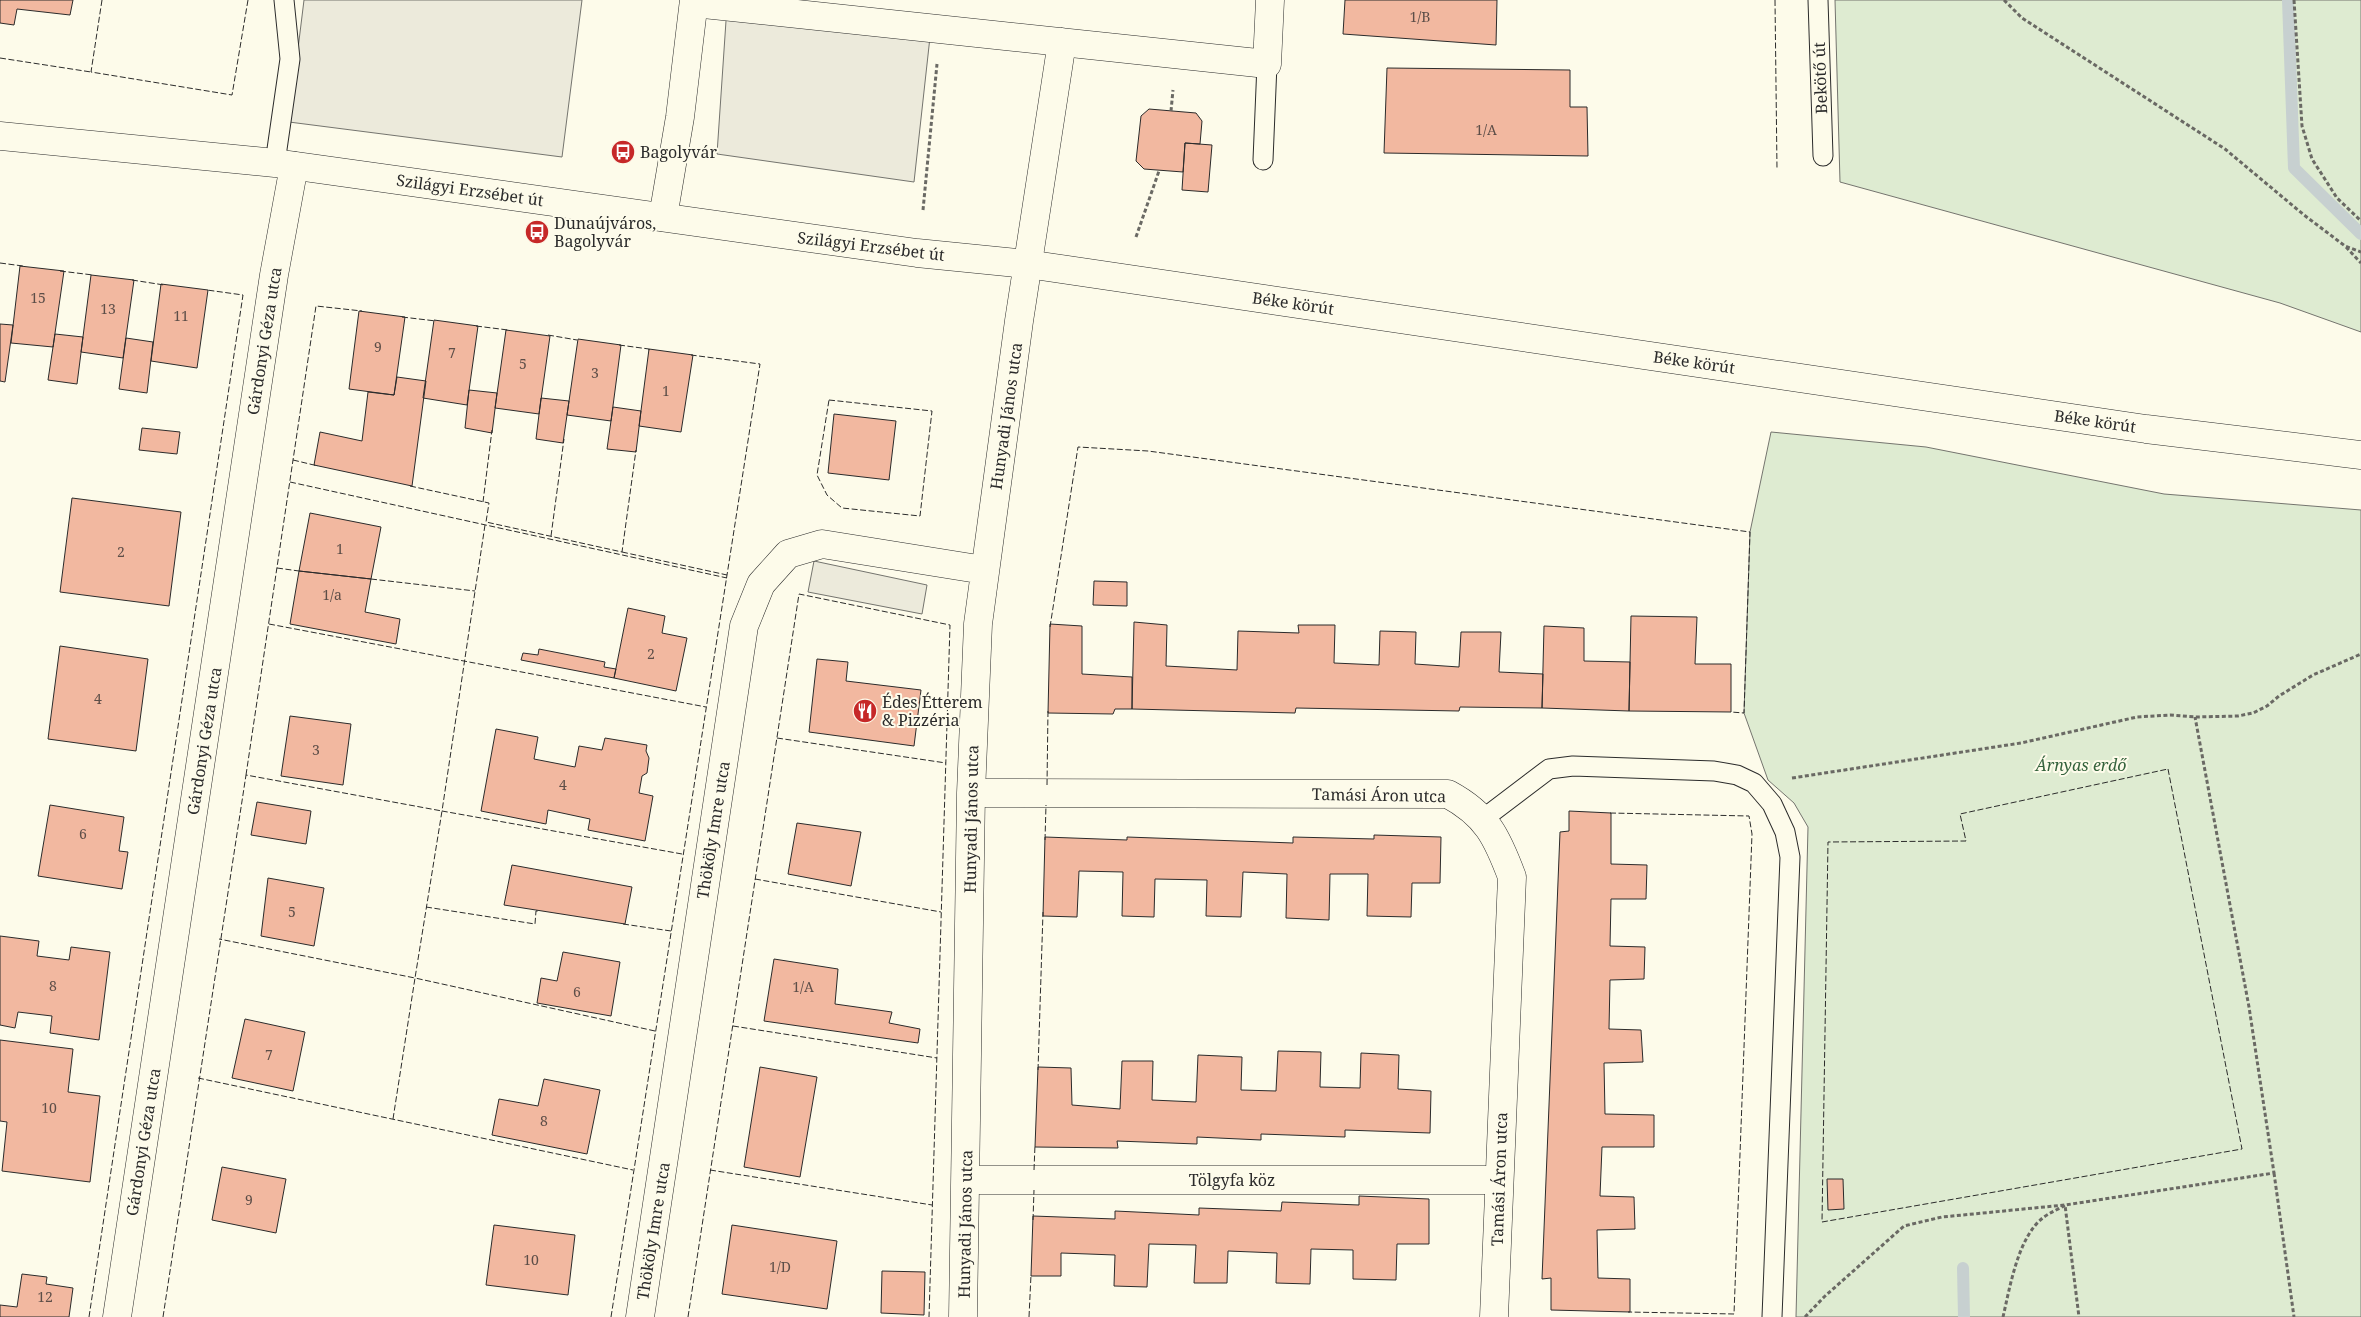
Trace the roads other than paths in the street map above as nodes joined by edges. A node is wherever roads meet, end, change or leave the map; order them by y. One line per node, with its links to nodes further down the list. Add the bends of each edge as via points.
1 (284, 0): 10 (lane, via 290,59)
2 (1270, 0): 6 (street)
3 (1818, 0): 8 (lane, Bekötő út)
4 (694, 2): 5 (street); 11 (street, via 680,117)
5 (1062, 42): 6 (street); 12 (street, Hunyadi János utca)
6 (1267, 64): 9 (lane)
7 (0, 136): 10 (street, Szilágyi Erzsébet út)
8 (1823, 156)
9 (1263, 160)
10 (285, 164): 11 (street, Szilágyi Erzsébet út); 19 (street, Gárdonyi Géza utca, via 274,275)
11 (663, 217): 12 (street, Szilágyi Erzsébet út, via 917,253)
12 (1028, 264): 13 (street, Béke körút, via 2146,429); 14 (street, Hunyadi János utca)
13 (2361, 455)
14 (984, 570): 15 (street, Hunyadi János utca, via 978,624); 20 (street, Thököly Imre utca, via 822,544 788,554 761,584 744,626)
15 (971, 793): 16 (street, Tamási Áron utca, via 1448,794 1468,805); 17 (street, Hunyadi János utca)
16 (1483, 819): 18 (street, Tamási Áron utca, via 1500,846 1512,877); 23 (lane, via 1549,769 1573,766 1714,770 1754,783 1772,804 1785,832 1790,857)
17 (966, 1180): 18 (street, Tölgyfa köz); 21 (street, Hunyadi János utca)
18 (1498, 1180): 22 (street, Tamási Áron utca)
19 (117, 1317)
20 (640, 1317)
21 (963, 1317)
22 (1494, 1317)
23 (1772, 1317)

